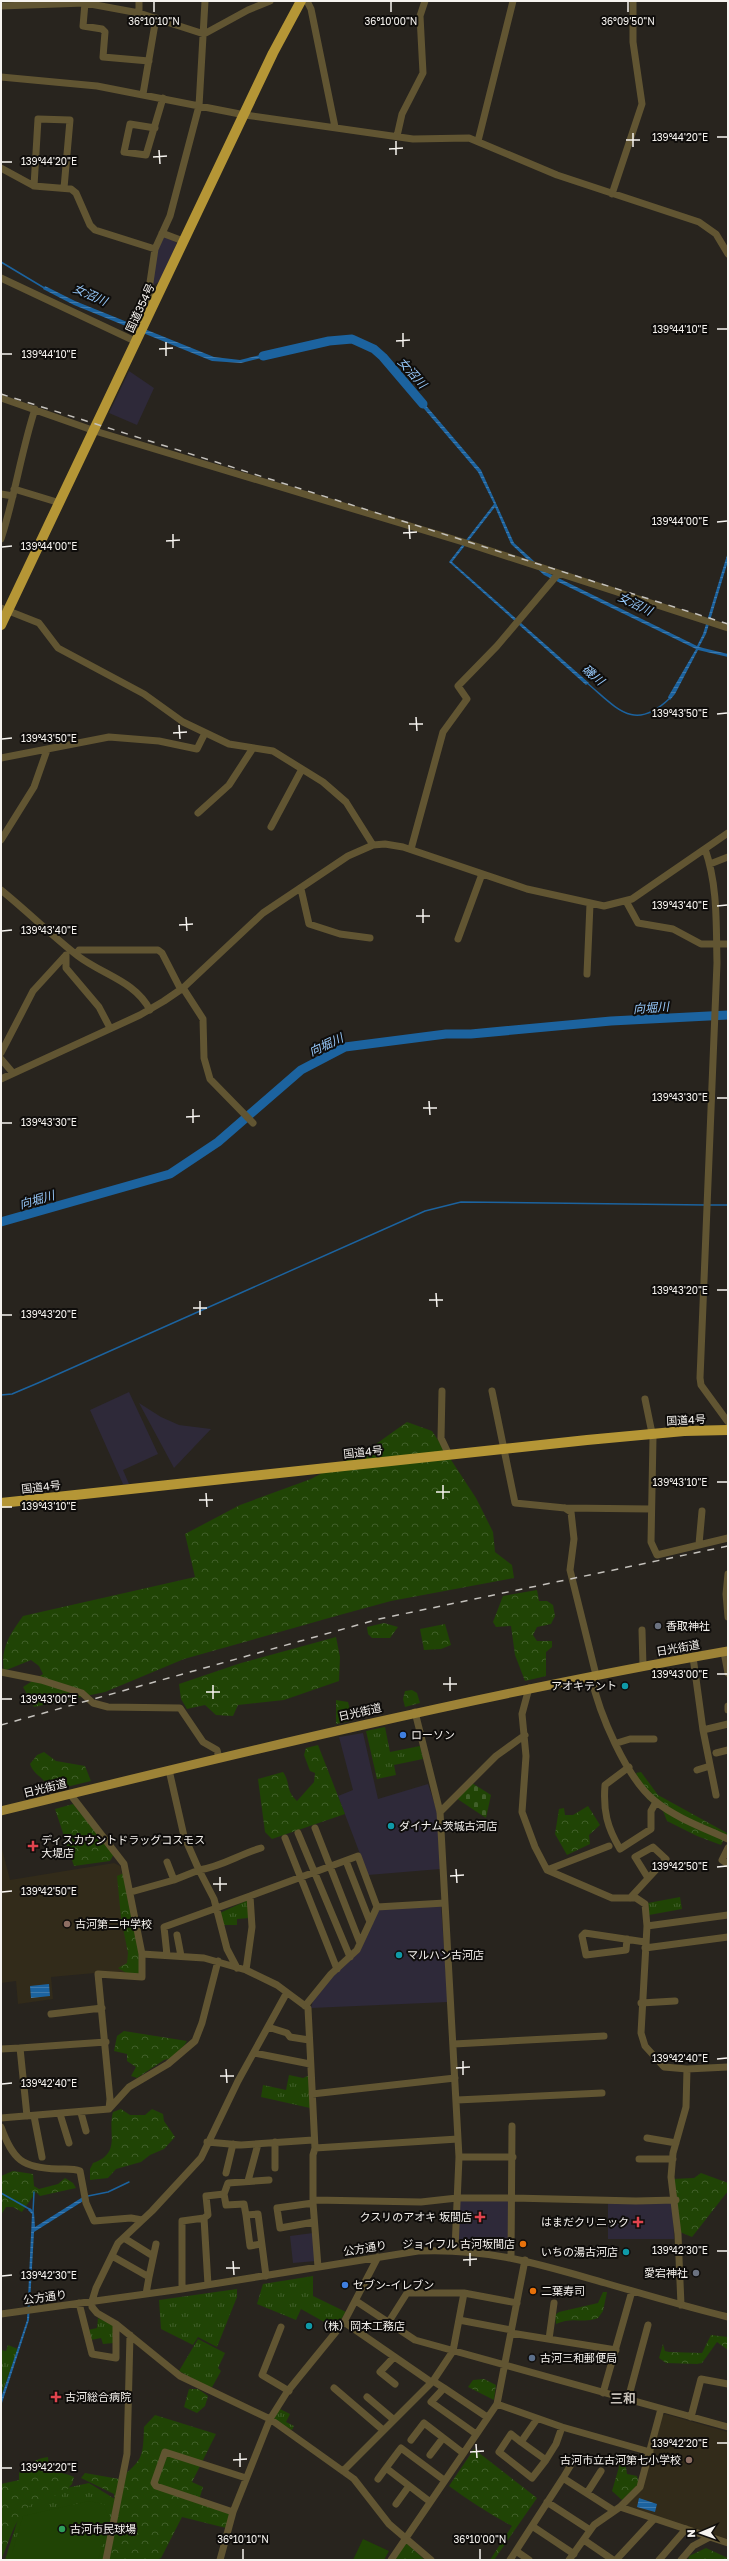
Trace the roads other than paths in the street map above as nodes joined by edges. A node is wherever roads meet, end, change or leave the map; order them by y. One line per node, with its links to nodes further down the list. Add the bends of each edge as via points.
1 (139, 1): 11 (street)
2 (206, 1): 13 (street)
3 (270, 1): 13 (street)
4 (301, 1): 19 (highway, 国道354号)
5 (307, 1): 20 (street, via 311,9)
6 (425, 1): 22 (street, via 420,16 423,73 402,114)
7 (513, 1): 23 (street)
8 (633, 1): 27 (street, via 633,42 642,104)
9 (85, 3): 10 (street); 11 (street); 14 (street, via 83,26 106,32 103,57)
10 (1, 6)
11 (139, 13): 12 (street)
12 (156, 18): 13 (street); 14 (street)
13 (204, 34): 18 (street)
14 (149, 61): 16 (street)
15 (1, 77): 16 (street, via 97,86)
16 (143, 94): 17 (street)
17 (163, 98): 18 (street); 21 (street)
18 (199, 106): 19 (street); 28 (street, via 170,216)
19 (245, 115): 20 (street); 29 (highway, 国道354号)
20 (335, 127): 22 (street)
21 (155, 128): 21 (street, via 146,155 124,152 130,124)
22 (396, 136): 23 (street, via 451,136)
23 (478, 140): 27 (street, via 557,175)
24 (1, 168): 25 (street)
25 (34, 186): 26 (street); 26 (street, via 38,119 70,120)
26 (64, 188): 30 (street, via 76,193 90,225 95,230)
27 (614, 195): 31 (street, via 704,225 718,236)
28 (162, 233): 29 (street); 30 (street)
29 (183, 241): 33 (highway, 国道354号)
30 (155, 249): 33 (street, via 149,289)
31 (728, 254)
32 (1, 278): 34 (street)
33 (151, 312): 34 (highway, 国道354号)
34 (141, 334): 37 (highway, 国道354号)
35 (1, 398): 36 (street)
36 (35, 409): 37 (street); 38 (street, via 23,445)
37 (95, 431): 40 (highway, 国道354号); 43 (street, via 173,452)
38 (13, 493): 39 (street); 40 (street); 41 (street)
39 (1, 494)
40 (60, 503): 44 (highway, 国道354号)
41 (3, 526): 42 (street)
42 (1, 539)
43 (555, 573): 46 (street); 57 (street, via 552,583 458,686 467,700 443,732)
44 (4, 609): 45 (highway, 国道354号); 47 (street, via 38,623 58,648 144,694 183,722)
45 (1, 625)
46 (728, 628)
47 (206, 733): 48 (street, via 229,744); 49 (street, via 197,749 159,741 109,737)
48 (253, 748): 51 (street, via 273,751); 52 (street, via 229,785)
49 (46, 750): 50 (street); 55 (street, via 34,787)
50 (1, 758)
51 (302, 769): 53 (street); 56 (street, via 323,782 346,802)
52 (198, 813)
53 (271, 827)
54 (728, 833): 58 (street)
55 (1, 840)
56 (373, 846): 57 (street, via 392,844); 62 (street, via 348,856)
57 (411, 849): 61 (street)
58 (705, 849): 60 (street); 64 (street, via 645,891)
59 (728, 857): 60 (street)
60 (710, 864): 69 (street, via 716,906)
61 (482, 874): 65 (street, via 527,889); 67 (street)
62 (301, 888): 66 (street, via 309,924 340,934); 73 (street, via 254,921)
63 (1, 890): 70 (street)
64 (626, 901): 65 (street, via 604,906); 69 (street, via 638,923 673,929 701,944)
65 (590, 904): 72 (street)
66 (370, 938)
67 (458, 939)
68 (728, 944): 69 (street)
69 (717, 945): 84 (street, via 700,1378 701,1385)
70 (73, 952): 71 (street); 73 (street, via 158,950); 74 (street, via 95,968 133,987 141,994)
71 (65, 956): 75 (street, via 66,968 100,1007); 76 (street, via 32,991)
72 (587, 974)
73 (182, 989): 74 (street); 80 (street, via 203,1019 204,1058 210,1079)
74 (150, 1010): 75 (street)
75 (110, 1028): 78 (street)
76 (1, 1053)
77 (1, 1059): 78 (street)
78 (13, 1073): 79 (street)
79 (1, 1079)
80 (252, 1122)
81 (442, 1391): 88 (street, via 441,1438)
82 (492, 1391): 87 (street)
83 (644, 1398): 86 (street)
84 (728, 1422)
85 (728, 1430): 86 (highway, 国道4号)
86 (652, 1434): 87 (highway, 国道4号); 91 (street)
87 (504, 1449): 88 (highway, 国道4号); 90 (street, via 515,1503)
88 (449, 1454): 89 (highway, 国道4号)
89 (1, 1503)
90 (565, 1508): 91 (street); 103 (street, via 571,1512 574,1539 571,1575)
91 (651, 1509): 94 (street, via 651,1542 657,1555)
92 (702, 1511): 94 (street)
93 (728, 1538): 94 (street)
94 (699, 1544)
95 (728, 1574): 96 (street)
96 (728, 1617)
97 (642, 1630): 100 (street)
98 (726, 1652): 99 (main road, 日光街道); 102 (street)
99 (694, 1657): 100 (main road, 日光街道); 109 (street)
100 (643, 1666): 103 (main road, 日光街道)
101 (1, 1672): 115 (street, via 41,1680 82,1693 93,1703 108,1707 180,1708 203,1742 216,1750)
102 (728, 1673)
103 (593, 1676): 104 (main road, 日光街道); 112 (street, via 600,1711)
104 (529, 1688): 107 (main road, 日光街道); 110 (street, via 523,1707)
105 (728, 1706): 106 (street)
106 (728, 1710)
107 (415, 1712): 115 (main road, 日光街道); 124 (street)
108 (728, 1724): 109 (street)
109 (703, 1730): 116 (street)
110 (524, 1735): 124 (street, via 496,1756); 137 (street, via 526,1756 522,1812)
111 (654, 1739): 112 (street, via 630,1739)
112 (617, 1744): 117 (street)
113 (728, 1750): 114 (street)
114 (716, 1753)
115 (219, 1758): 118 (main road, 日光街道)
116 (710, 1766): 119 (street); 121 (street)
117 (629, 1767): 122 (street, via 638,1784); 122 (street, via 605,1785 604,1800 608,1828 620,1849 650,1829 651,1811)
118 (169, 1770): 120 (main road, 日光街道); 136 (street, via 184,1836)
119 (697, 1770)
120 (70, 1794): 123 (main road, 日光街道); 142 (street, via 124,1864)
121 (716, 1795)
122 (656, 1802): 128 (street)
123 (1, 1811)
124 (440, 1812): 145 (street)
125 (315, 1828): 135 (street)
126 (298, 1833): 138 (street)
127 (285, 1838): 139 (street)
128 (728, 1839)
129 (608, 1846): 137 (street)
130 (261, 1848): 136 (street, via 238,1855 212,1868)
131 (728, 1848): 134 (street, via 722,1860)
132 (346, 1861): 135 (street); 146 (street, via 358,1856); 149 (street)
133 (167, 1862): 141 (street)
134 (728, 1864)
135 (330, 1867): 138 (street); 154 (street)
136 (199, 1870): 141 (street); 147 (street)
137 (547, 1870): 144 (street, via 612,1898)
138 (315, 1872): 139 (street); 159 (street)
139 (300, 1878): 143 (street); 162 (street)
140 (648, 1878): 140 (street, via 666,1859 653,1847 635,1857); 144 (street)
141 (174, 1880): 142 (street)
142 (131, 1892): 156 (street)
143 (250, 1896): 147 (street); 163 (street, via 252,1927)
144 (630, 1898): 150 (street, via 636,1898 645,1904)
145 (445, 1903): 146 (street); 174 (street)
146 (377, 1907): 149 (street)
147 (216, 1909): 157 (street, via 164,1927); 161 (street, via 227,1950)
148 (728, 1915): 150 (street)
149 (369, 1922): 154 (street)
150 (647, 1926): 155 (street)
151 (177, 1935): 158 (street)
152 (728, 1937): 155 (street)
153 (627, 1939): 153 (street, via 585,1933 582,1936 586,1955 626,1950); 155 (street)
154 (360, 1943): 159 (street)
155 (645, 1945): 166 (street)
156 (142, 1954): 157 (street); 168 (street, via 142,1977 98,1974)
157 (167, 1955): 158 (street)
158 (181, 1956): 160 (street)
159 (350, 1957): 162 (street)
160 (218, 1961): 161 (street); 185 (street, via 195,2040 168,2064 129,2087)
161 (237, 1968): 163 (street)
162 (337, 1968): 167 (street)
163 (246, 1970): 164 (street, via 276,1985)
164 (286, 1994): 167 (street); 170 (street)
165 (674, 2001): 166 (street)
166 (641, 2003): 180 (street, via 641,2032 646,2046 664,2067)
167 (305, 2006): 172 (street, via 308,2008)
168 (102, 2008): 169 (street); 173 (street)
169 (51, 2014)
170 (268, 2027): 172 (street, via 287,2033 290,2037); 177 (street)
171 (604, 2036): 174 (street)
172 (309, 2040): 178 (street)
173 (106, 2042): 175 (street); 185 (street)
174 (454, 2044): 181 (street)
175 (20, 2048): 176 (street); 188 (street)
176 (1, 2049)
177 (254, 2053): 178 (street); 196 (street)
178 (310, 2064): 183 (street)
179 (728, 2067): 180 (street)
180 (687, 2069): 199 (street, via 686,2108)
181 (455, 2078): 183 (street); 184 (street)
182 (602, 2093): 184 (street)
183 (312, 2094): 195 (street)
184 (457, 2100): 194 (street)
185 (109, 2109): 186 (street)
186 (81, 2113): 187 (street); 192 (street)
187 (60, 2114): 188 (street); 198 (street)
188 (31, 2116): 189 (street); 203 (street)
189 (1, 2118)
190 (512, 2126): 205 (street)
191 (1, 2127): 219 (street, via 16,2159 25,2165 42,2169 80,2171 86,2203 94,2221 131,2218)
192 (86, 2131)
193 (647, 2138): 199 (street)
194 (458, 2139): 202 (street); 204 (street)
195 (314, 2140): 197 (street); 202 (street)
196 (208, 2142): 200 (street); 219 (street, via 193,2169)
197 (275, 2142): 201 (street); 208 (street)
198 (69, 2143)
199 (676, 2143): 207 (street)
200 (233, 2144): 201 (street); 209 (street)
201 (258, 2144): 211 (street)
202 (315, 2148): 216 (street)
203 (42, 2157)
204 (459, 2157): 205 (street); 213 (street)
205 (513, 2157): 214 (street)
206 (639, 2159): 207 (street)
207 (673, 2159): 215 (street, via 671,2177)
208 (275, 2168)
209 (226, 2173)
210 (269, 2180): 211 (street)
211 (248, 2182): 212 (street, via 228,2183)
212 (224, 2194): 217 (street, via 226,2205 244,2204); 218 (street, via 206,2196 208,2215)
213 (458, 2198): 214 (street); 216 (street, via 421,2202); 224 (street)
214 (513, 2198): 215 (street); 228 (street)
215 (676, 2200): 243 (street)
216 (313, 2202): 220 (street); 220 (street, via 277,2208 280,2228)
217 (246, 2215): 223 (street, via 258,2214); 223 (street, via 250,2246)
218 (204, 2218): 233 (street); 234 (street, via 182,2221)
219 (142, 2220): 221 (street)
220 (314, 2222): 230 (street)
221 (124, 2238): 225 (street, via 118,2243); 226 (street)
222 (156, 2244): 226 (street)
223 (262, 2244): 232 (street)
224 (455, 2250): 227 (street, 公方通り, via 418,2251); 228 (street, 公方通り)
225 (112, 2256): 231 (street); 238 (street)
226 (154, 2256): 231 (street)
227 (378, 2257): 230 (street, 公方通り); 239 (street)
228 (511, 2257): 229 (street, 公方通り)
229 (525, 2260): 235 (street, 公方通り); 241 (street)
230 (318, 2267): 232 (street, 公方通り)
231 (150, 2276): 237 (street)
232 (266, 2276): 233 (street, 公方通り)
233 (208, 2285): 234 (street, 公方通り)
234 (182, 2289): 237 (street, 公方通り)
235 (632, 2291): 243 (street, 公方通り); 255 (street)
236 (464, 2293): 241 (street); 246 (street); 248 (street, via 407,2293)
237 (146, 2294): 238 (street, 公方通り)
238 (92, 2301): 240 (street, 公方通り); 249 (street, via 94,2311)
239 (356, 2302): 247 (street); 248 (street)
240 (79, 2303): 244 (street, 公方通り); 249 (street, via 92,2354 116,2358)
241 (517, 2303): 252 (street)
242 (554, 2303): 254 (street)
243 (681, 2305): 245 (street, 公方通り)
244 (1, 2314)
245 (728, 2317)
246 (459, 2320): 252 (street); 256 (street)
247 (344, 2322): 257 (street); 264 (street)
248 (388, 2323): 256 (street, via 415,2340)
249 (116, 2324): 253 (street)
250 (648, 2325): 267 (street)
251 (281, 2327): 264 (street, via 262,2375)
252 (511, 2332): 254 (street); 258 (street)
253 (130, 2335): 272 (street, via 180,2376); 311 (street, via 127,2454)
254 (549, 2340): 255 (street)
255 (616, 2350): 265 (street)
256 (453, 2351): 258 (street); 259 (street)
257 (394, 2357): 259 (street); 260 (street, via 380,2372)
258 (505, 2365): 265 (street); 268 (street)
259 (432, 2381): 263 (street); 273 (street)
260 (395, 2384)
261 (728, 2384): 271 (street, via 701,2378)
262 (334, 2388): 277 (street)
263 (444, 2388): 270 (street); 278 (street, via 431,2402)
264 (289, 2391): 272 (street)
265 (604, 2393): 267 (street)
266 (367, 2397): 273 (street)
267 (628, 2399): 269 (street)
268 (497, 2404): 270 (street); 274 (street)
269 (661, 2409): 271 (street); 282 (street)
270 (487, 2417): 278 (street)
271 (691, 2417): 276 (street)
272 (270, 2419): 288 (street); 290 (street)
273 (393, 2419): 277 (street)
274 (537, 2419): 275 (street); 281 (street)
275 (562, 2427): 282 (street); 285 (street, via 556,2444)
276 (728, 2427)
277 (383, 2430): 288 (street)
278 (476, 2434): 283 (street)
279 (443, 2438): 280 (street, via 424,2423); 283 (street); 284 (street)
280 (411, 2440)
281 (521, 2442): 285 (street); 285 (street, via 511,2434 499,2452 532,2478)
282 (650, 2452): 299 (street, via 640,2487)
283 (463, 2453): 293 (street)
284 (430, 2455)
285 (546, 2460)
286 (572, 2463): 291 (street)
287 (386, 2468): 292 (street); 293 (street, via 401,2448); 294 (street)
288 (343, 2471): 306 (street, via 354,2479 389,2524)
289 (601, 2472): 295 (street)
290 (246, 2478): 300 (street); 300 (street, via 165,2452 154,2483 156,2486)
291 (563, 2478): 295 (street); 297 (street)
292 (378, 2479)
293 (444, 2480): 296 (street)
294 (409, 2486): 296 (street); 298 (street)
295 (587, 2493): 299 (street)
296 (429, 2501): 306 (street)
297 (547, 2502): 302 (street); 304 (street)
298 (396, 2504)
299 (616, 2509): 301 (street); 304 (street, via 600,2519)
300 (233, 2512): 312 (street)
301 (654, 2519): 303 (street); 318 (street)
302 (532, 2526): 309 (street); 310 (street)
303 (686, 2529): 305 (street); 319 (street)
304 (590, 2530): 307 (street)
305 (710, 2537): 308 (street); 320 (street, via 693,2546)
306 (405, 2538): 313 (street); 314 (street)
307 (584, 2540): 310 (street); 318 (street)
308 (728, 2543)
309 (516, 2551): 315 (street); 316 (street)
310 (574, 2554): 317 (street)
311 (106, 2560)
312 (220, 2560)
313 (391, 2560)
314 (431, 2560)
315 (510, 2560)
316 (529, 2560)
317 (569, 2560)
318 (615, 2560)
319 (659, 2560)
320 (681, 2560)

